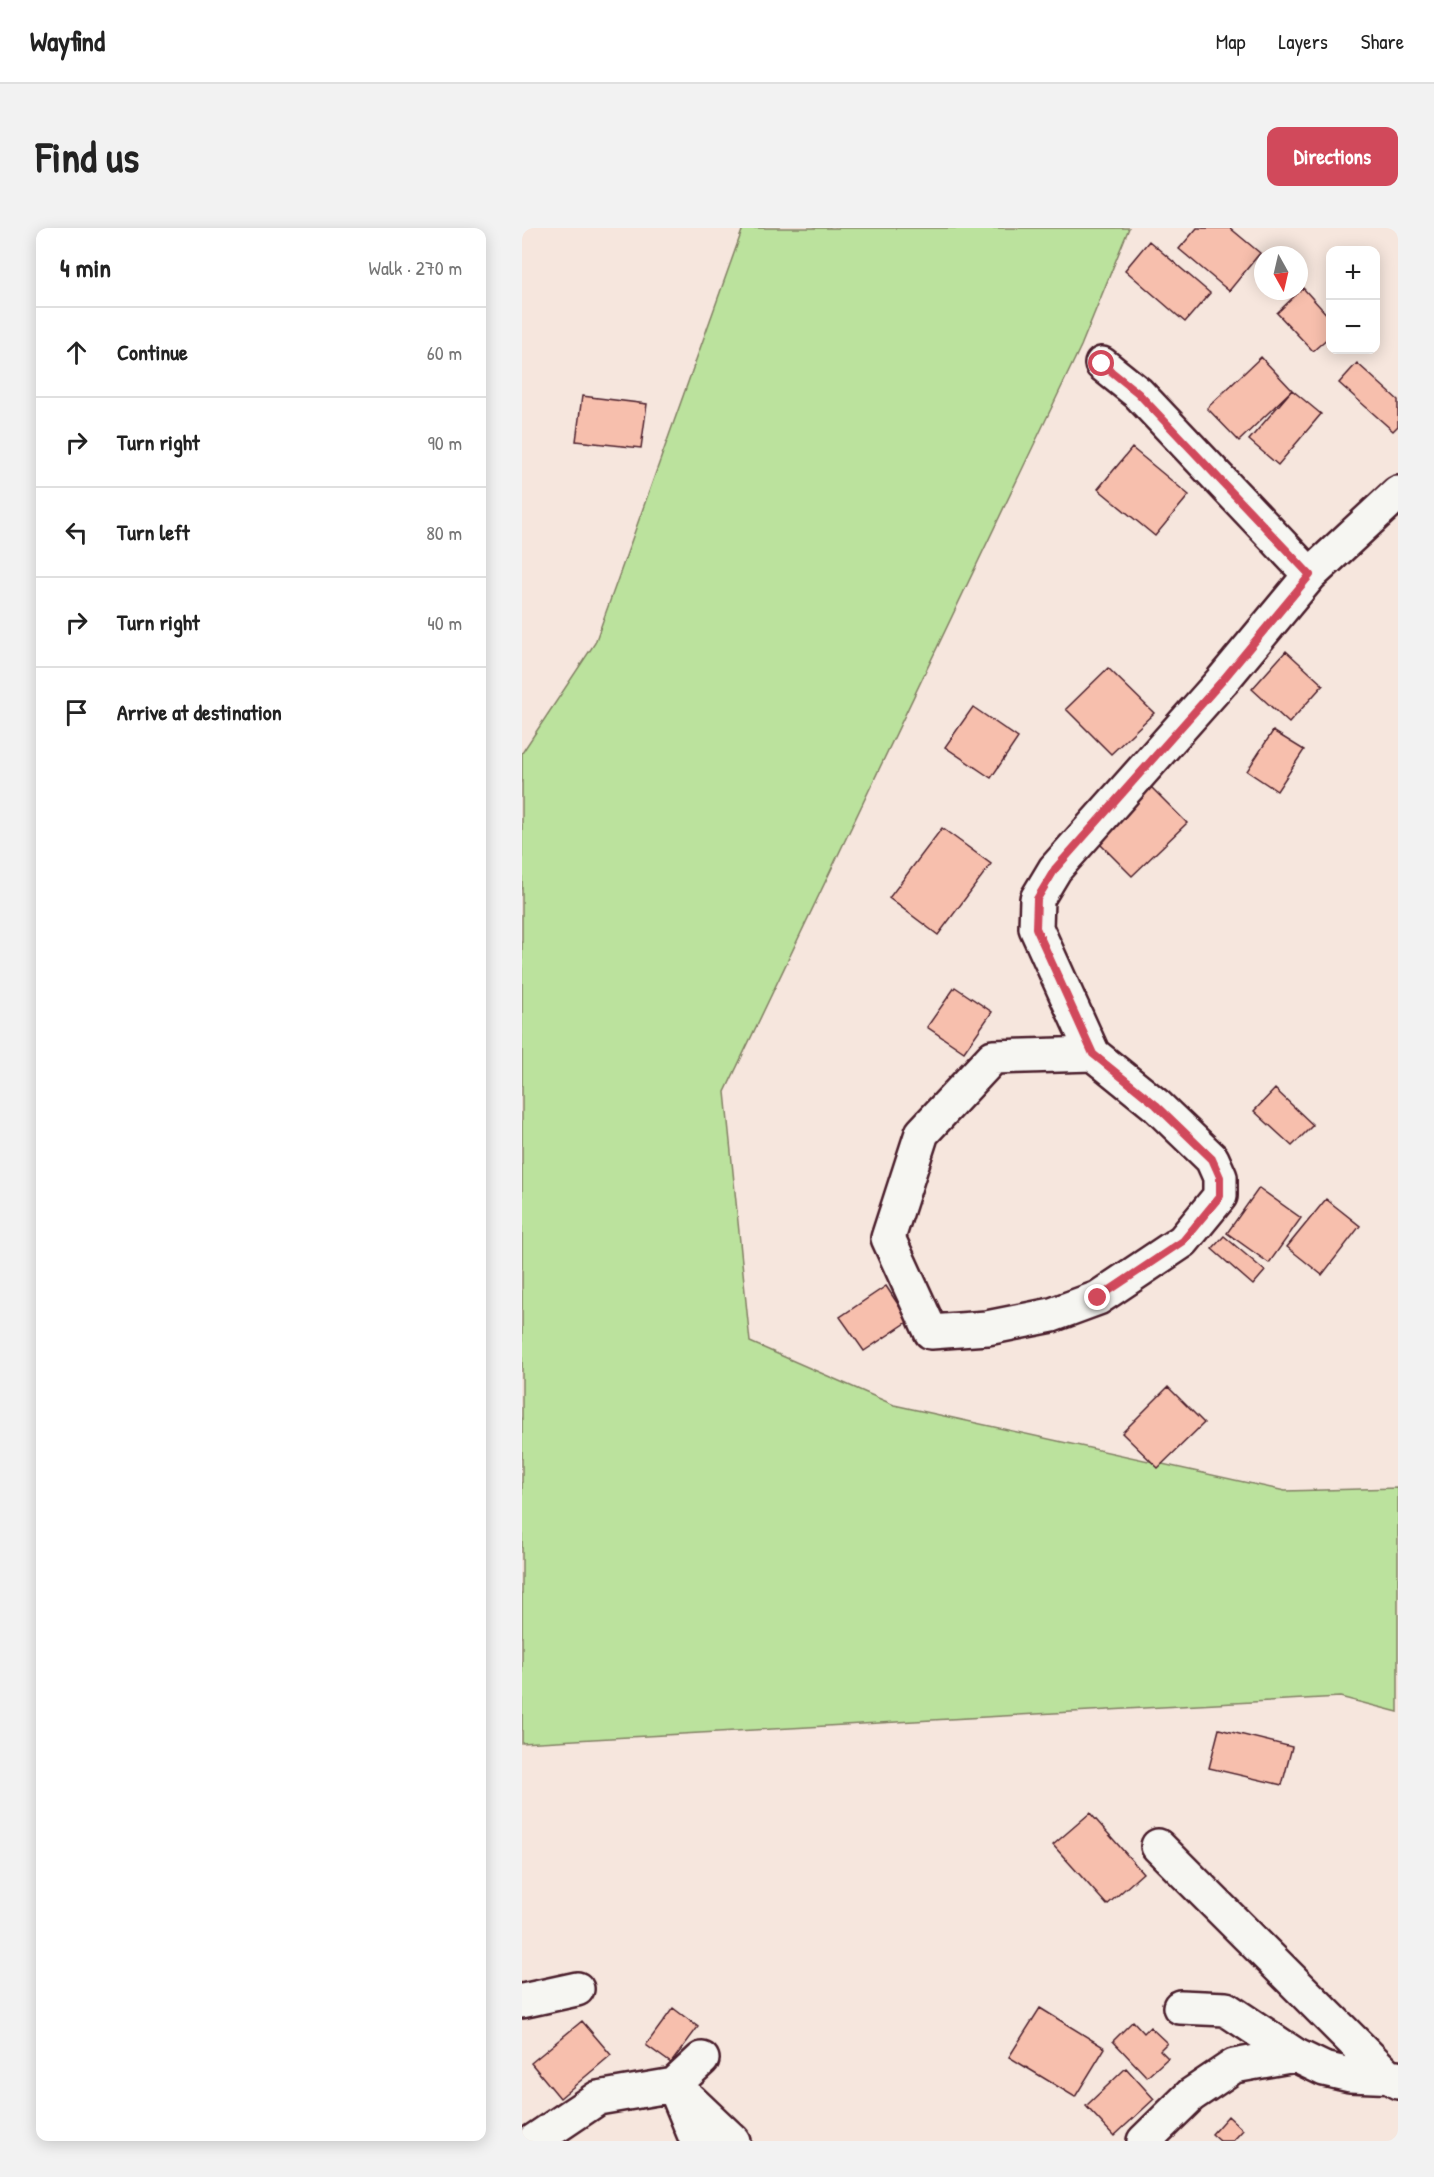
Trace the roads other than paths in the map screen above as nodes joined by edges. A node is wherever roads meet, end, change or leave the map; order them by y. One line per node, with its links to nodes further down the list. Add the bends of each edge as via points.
1 (1102, 364): 3 (street, via 1138,393)
2 (1398, 494): 3 (street)
3 (1310, 575): 4 (street, via 1055,869 1037,899 1036,928)
4 (1093, 1054): 4 (street, via 1156,1105 1212,1159 1220,1177 1220,1196 1183,1241 1098,1298 1052,1315 987,1328 931,1332 888,1238 922,1133 993,1057)
5 (1158, 1846): 11 (street)
6 (577, 1989): 7 (street)
7 (522, 2001)
8 (1180, 2007): 9 (street, via 1226,2009)
9 (1295, 2055): 11 (street, via 1350,2075); 16 (street, via 1234,2066 1191,2095)
10 (702, 2059): 12 (street)
11 (1395, 2078)
12 (674, 2085): 13 (street, via 598,2098); 14 (street); 15 (street)
13 (534, 2141)
14 (697, 2141)
15 (733, 2141)
16 (1144, 2141)

